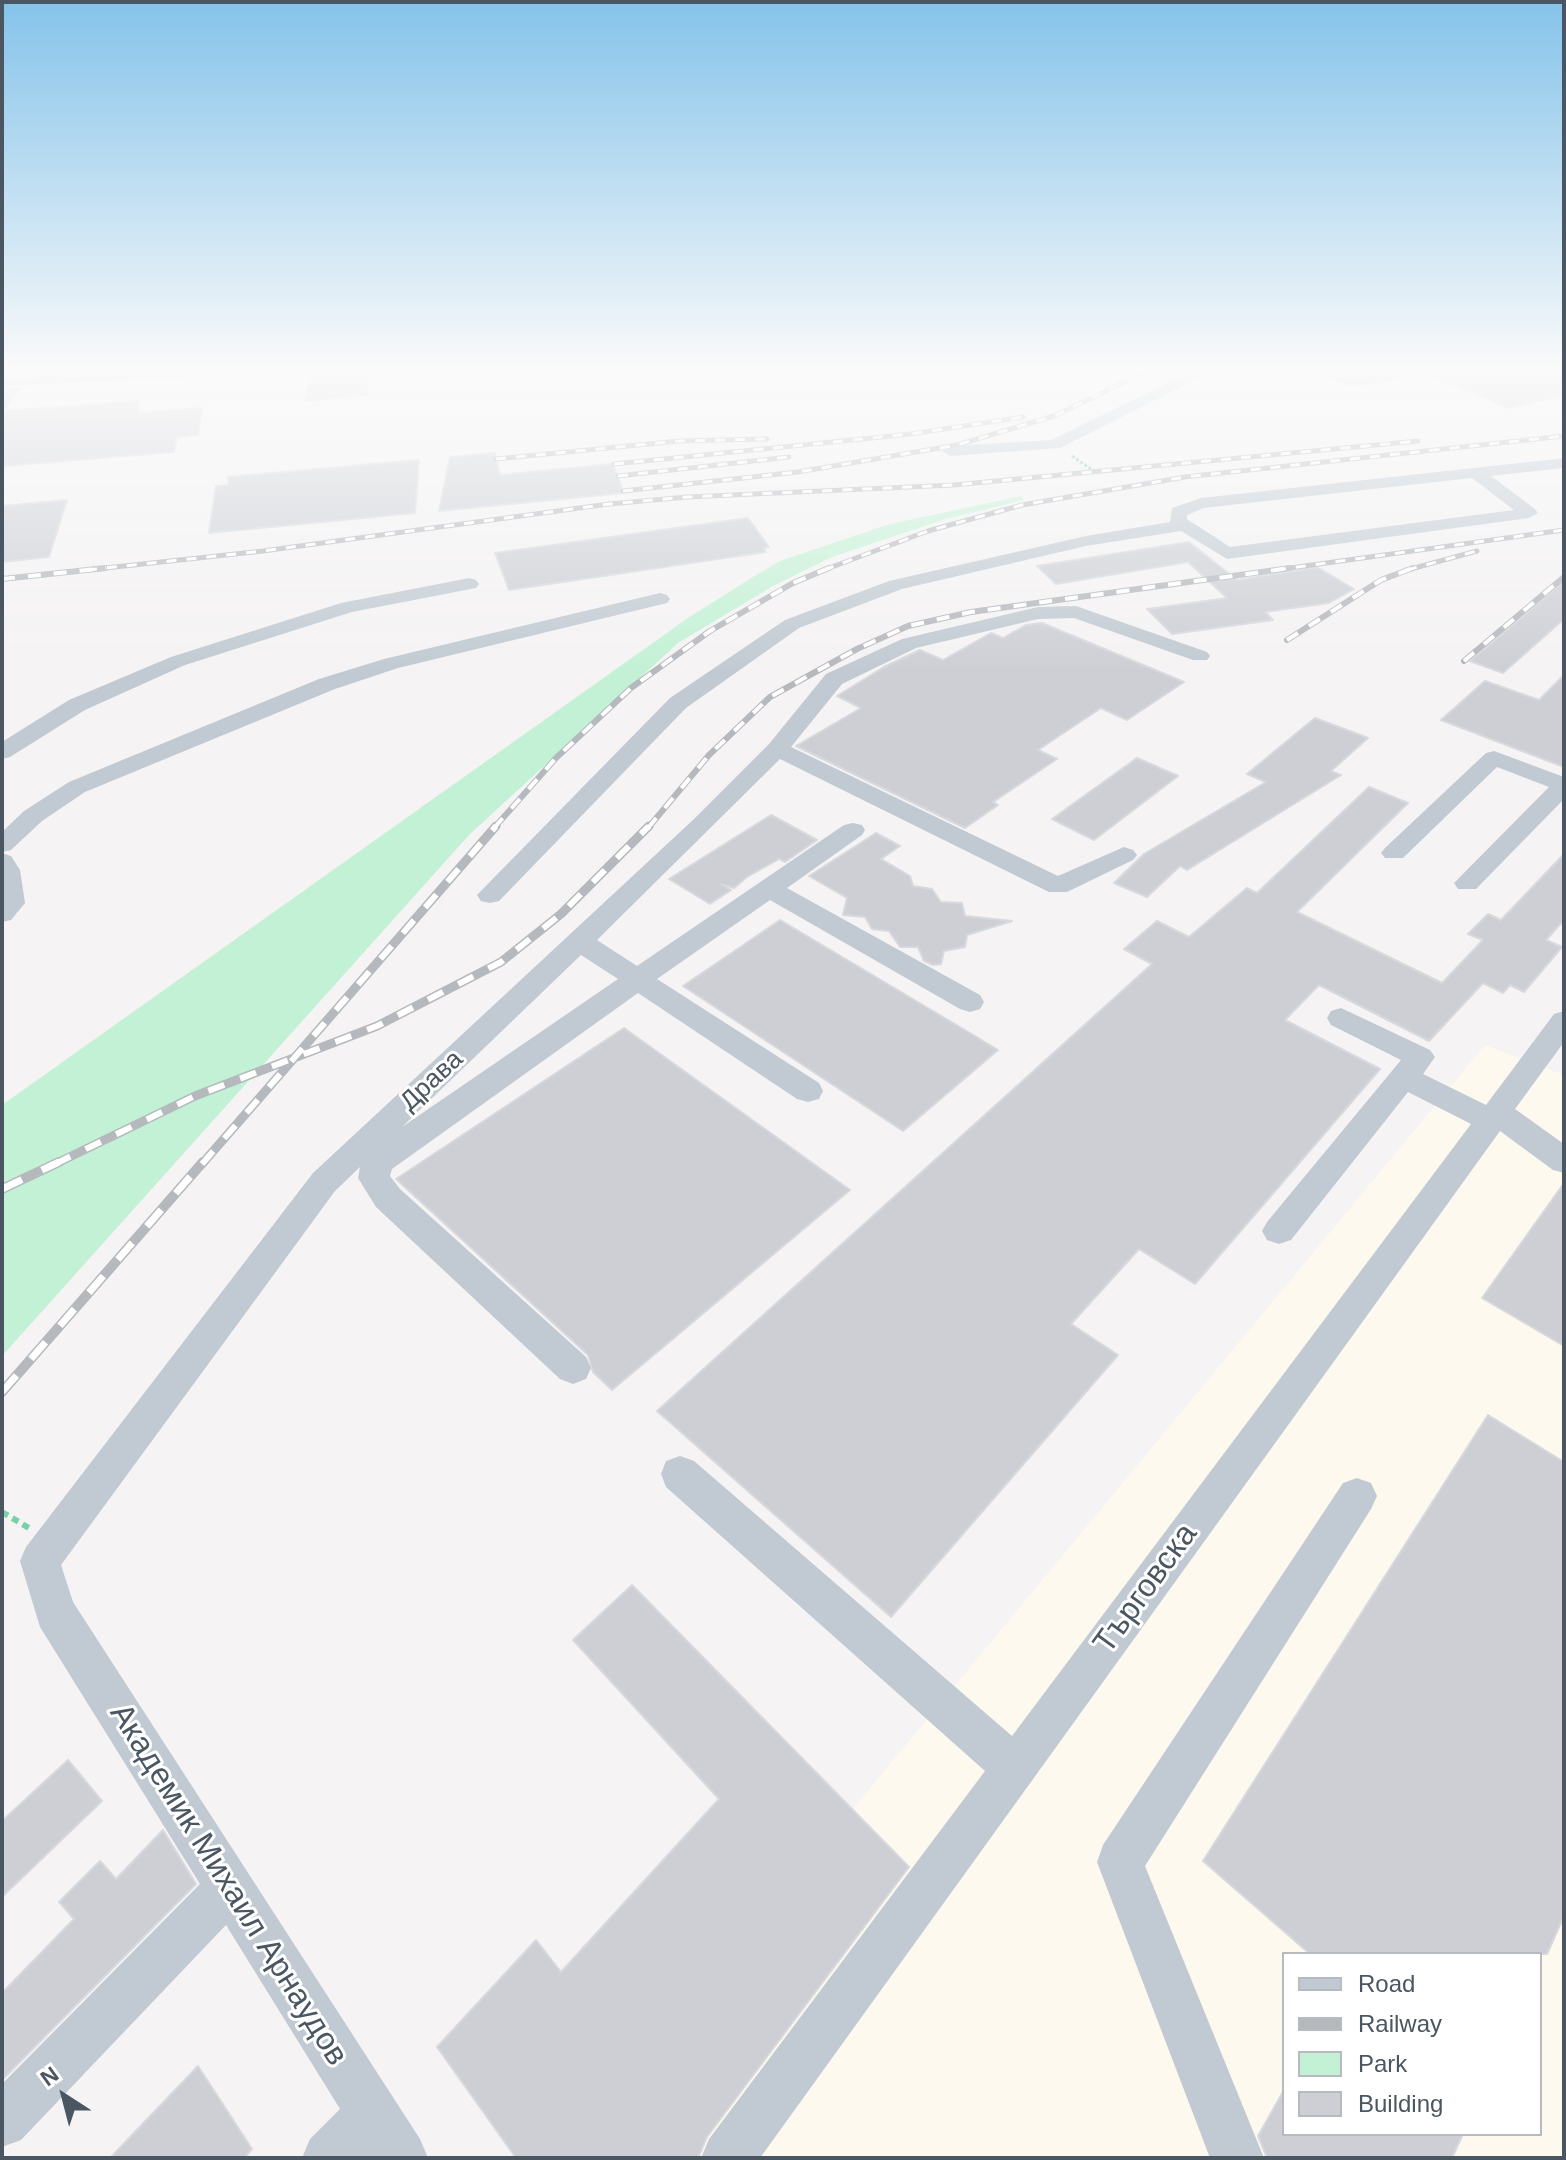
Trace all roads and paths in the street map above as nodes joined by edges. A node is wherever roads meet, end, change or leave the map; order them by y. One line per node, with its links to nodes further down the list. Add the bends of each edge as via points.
1 (1504, 470): 2 (street)
2 (1476, 473): 3 (street, via 1201,503 1178,512 1178,521); 3 (street, via 1529,513 1227,553)
3 (1185, 525): 17 (street, via 1086,541 896,585 792,624 678,703)
4 (469, 584): 8 (street, via 348,607 178,661 77,705)
5 (660, 599): 11 (street, via 391,663 327,684 77,787)
6 (1200, 656): 7 (street, Драва, via 1076,612 1038,613 930,636 834,679)
7 (777, 749): 13 (street, via 1058,886); 19 (street, Драва)
8 (2, 752)
9 (1564, 785): 12 (street, via 1494,758); 15 (street)
10 (853, 830): 16 (street)
11 (2, 845)
12 (1394, 853)
13 (1124, 855)
14 (2, 861): 18 (street, via 12,903)
15 (1467, 883)
16 (770, 889): 20 (street); 21 (street)
17 (490, 895)
18 (2, 914)
19 (581, 942): 20 (street); 32 (street, Драва, via 324,1182 40,1561)
20 (637, 980): 25 (street); 29 (street, via 417,1132 377,1163 374,1178 388,1198)
21 (970, 1002)
22 (1341, 1018): 24 (street, via 1420,1057)
23 (1564, 1021): 26 (street, Търговска)
24 (1404, 1077): 26 (street); 28 (street)
25 (808, 1091)
26 (1494, 1116): 27 (street); 33 (street, Търговска)
27 (1564, 1161)
28 (1279, 1231)
29 (573, 1368)
30 (680, 1474): 33 (street)
31 (1357, 1496): 40 (street, via 1120,1862)
32 (55, 1612): 34 (street, Академик Михаил Арнаудов)
33 (1015, 1768): 39 (street, Търговска)
34 (230, 1887): 35 (street, Академик Михаил Арнаудов); 36 (street)
35 (373, 2114): 37 (street); 38 (street, Академик Михаил Арнаудов)
36 (2, 2121)
37 (329, 2158)
38 (401, 2158)
39 (728, 2158)
40 (1237, 2158)

